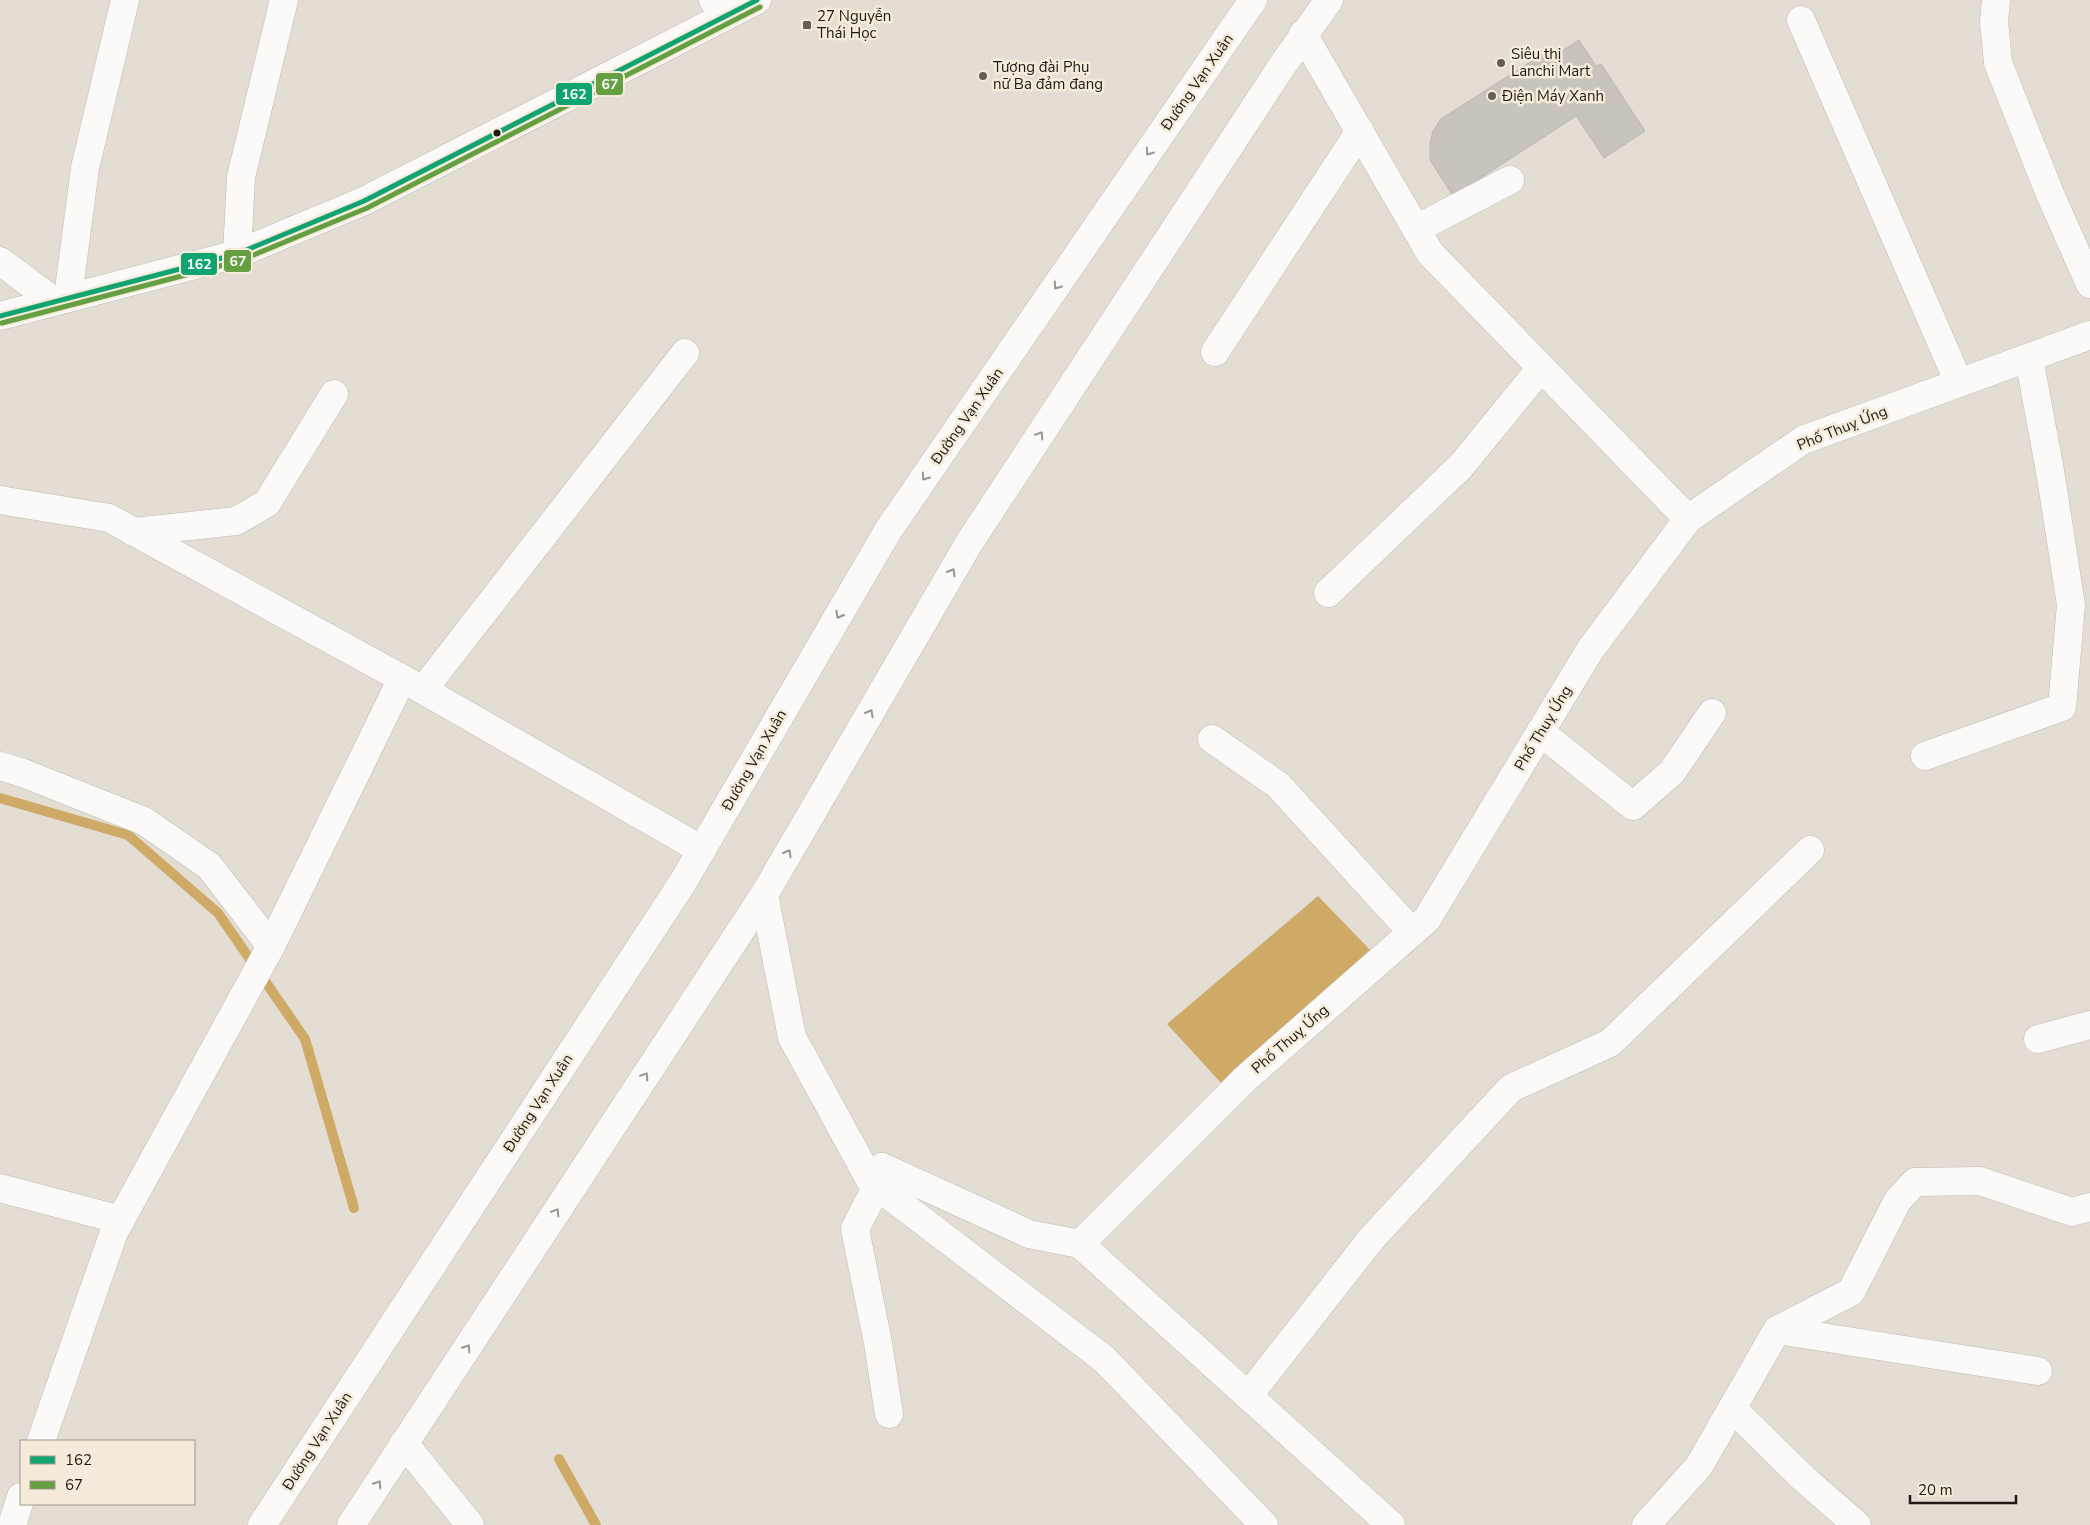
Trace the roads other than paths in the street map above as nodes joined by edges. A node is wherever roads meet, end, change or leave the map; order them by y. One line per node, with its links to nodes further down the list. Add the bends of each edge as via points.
1 (125, 0): 16 (main road, via 85,168)
2 (284, 0): 13 (main road, via 241,177)
3 (757, 0): 7 (main road)
4 (1329, 0): 9 (main road)
5 (1996, 0): 15 (main road, via 1994,21 1998,64)
6 (1247, 4): 35 (main road, Đường Vạn Xuân, one-way to 35, via 889,530)
7 (718, 9): 13 (main road, via 364,201)
8 (1801, 20): 23 (main road)
9 (1304, 34): 10 (main road); 37 (main road, one-way to 9, via 969,542)
10 (1360, 131): 12 (main road); 19 (main road)
11 (1510, 180): 12 (main road)
12 (1416, 229): 22 (main road, via 1430,253)
13 (237, 254): 16 (main road)
14 (0, 261): 16 (main road)
15 (2090, 284)
16 (61, 299): 17 (main road)
17 (0, 316)
18 (2090, 335): 21 (main road, Phố Thuỵ Ứng)
19 (1215, 352)
20 (685, 353): 29 (main road)
21 (2029, 358): 23 (main road, Phố Thuỵ Ứng); 33 (main road, via 2072,605 2062,707)
22 (1541, 368): 26 (main road); 28 (main road, via 1461,466)
23 (1959, 383): 26 (main road, Phố Thuỵ Ứng, via 1803,440)
24 (334, 394): 27 (main road, via 267,503 236,521)
25 (0, 500): 27 (main road, via 109,518)
26 (1688, 519): 31 (main road, Phố Thuỵ Ứng, via 1590,650)
27 (134, 532): 29 (main road)
28 (1328, 593)
29 (413, 684): 35 (main road); 39 (main road)
30 (1712, 713): 31 (main road, via 1672,772 1633,806)
31 (1540, 732): 38 (main road, Phố Thuỵ Ứng, via 1427,919)
32 (1212, 739): 38 (main road, via 1278,785)
33 (1925, 756)
34 (0, 766): 39 (main road, via 144,822 209,866)
35 (702, 850): 57 (main road, Đường Vạn Xuân)
36 (1810, 850): 49 (main road, via 1610,1043 1511,1088 1372,1238)
37 (764, 895): 42 (main road, via 792,1036); 53 (main road, one-way to 37)
38 (1412, 932): 46 (main road, Phố Thuỵ Ứng, via 1245,1079)
39 (271, 946): 45 (main road)
40 (2090, 1025): 41 (main road)
41 (2038, 1039)
42 (873, 1182): 46 (main road, via 882,1167 1029,1234); 51 (main road, via 855,1229); 55 (main road, via 1104,1359)
43 (0, 1188): 45 (main road)
44 (2090, 1207): 47 (main road, via 2072,1212 1980,1181 1915,1182 1898,1200 1851,1292)
45 (121, 1220): 52 (main road)
46 (1080, 1244): 49 (main road)
47 (1777, 1330): 48 (main road); 50 (main road)
48 (2038, 1371)
49 (1248, 1396): 60 (main road)
50 (1732, 1408): 61 (main road, via 1699,1466); 62 (main road)
51 (889, 1414)
52 (41, 1440)
53 (404, 1443): 58 (main road, one-way to 53); 59 (main road)
54 (20, 1500): 56 (main road)
55 (1265, 1524)
56 (12, 1525)
57 (262, 1525)
58 (351, 1525)
59 (470, 1525)
60 (1391, 1525)
61 (1646, 1525)
62 (1857, 1525)

